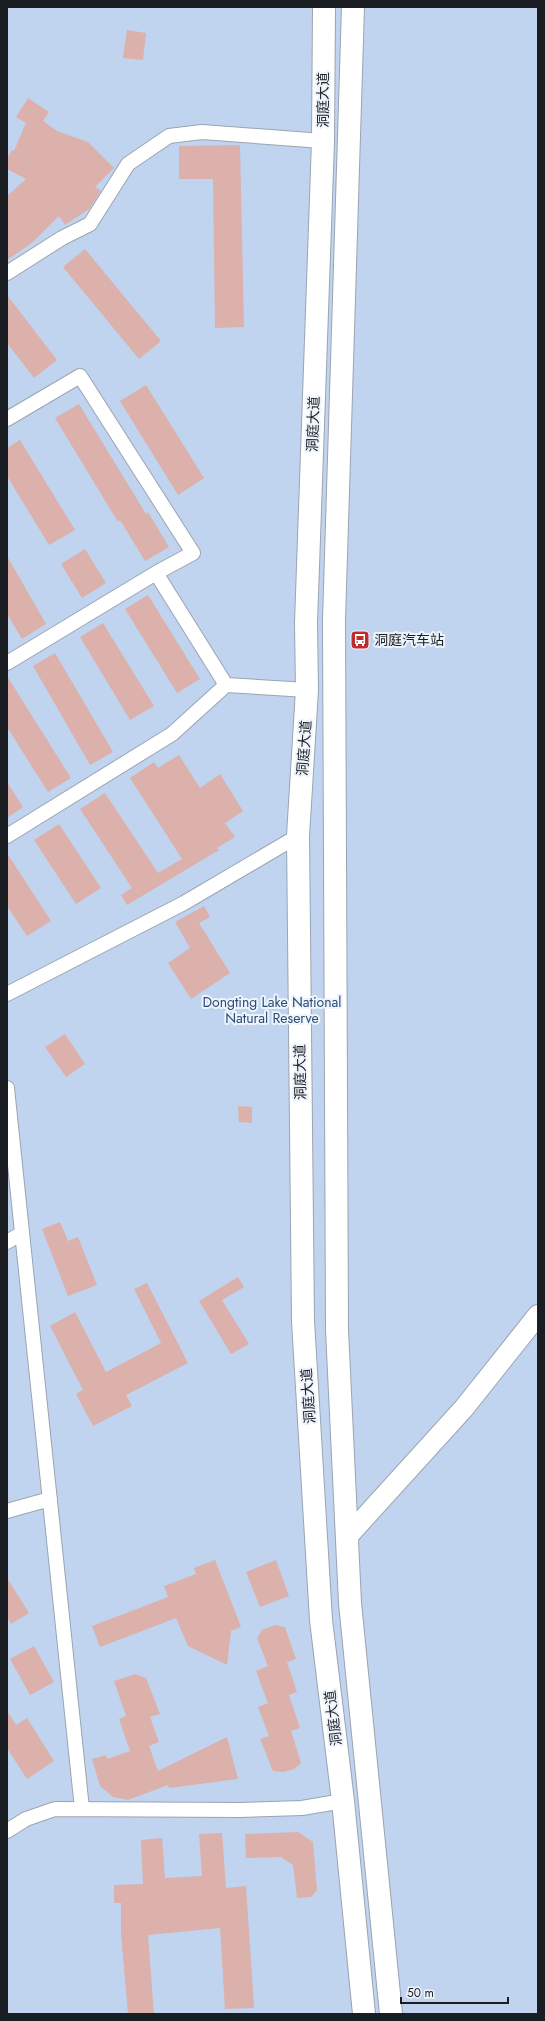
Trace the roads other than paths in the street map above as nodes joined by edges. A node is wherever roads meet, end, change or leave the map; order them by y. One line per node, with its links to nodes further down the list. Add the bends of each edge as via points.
1 (324, 7): 3 (main road, 洞庭大道)
2 (353, 7): 19 (main road, 洞庭大道, via 334,620 337,1330)
3 (323, 141): 4 (street, via 202,132 169,136 128,164 90,224 62,238); 9 (main road, 洞庭大道, via 306,623)
4 (7, 273)
5 (7, 419): 6 (street, via 80,376 193,554)
6 (156, 573): 7 (street); 8 (street)
7 (7, 663)
8 (226, 685): 9 (street); 10 (street, via 172,734)
9 (307, 690): 11 (main road, 洞庭大道)
10 (7, 836)
11 (298, 836): 12 (street, via 184,903); 20 (main road, 洞庭大道, via 303,1321 321,1620)
12 (7, 994)
13 (7, 1088): 14 (street)
14 (22, 1233): 15 (street); 17 (street)
15 (7, 1242)
16 (538, 1316): 19 (street, via 464,1408)
17 (50, 1499): 18 (street); 21 (street)
18 (7, 1511)
19 (347, 1538): 24 (main road, 洞庭大道, via 350,1603)
20 (343, 1801): 21 (street, via 287,1809); 23 (main road, 洞庭大道)
21 (82, 1809): 22 (street, via 55,1809 26,1819)
22 (7, 1831)
23 (364, 2014)
24 (391, 2014)

